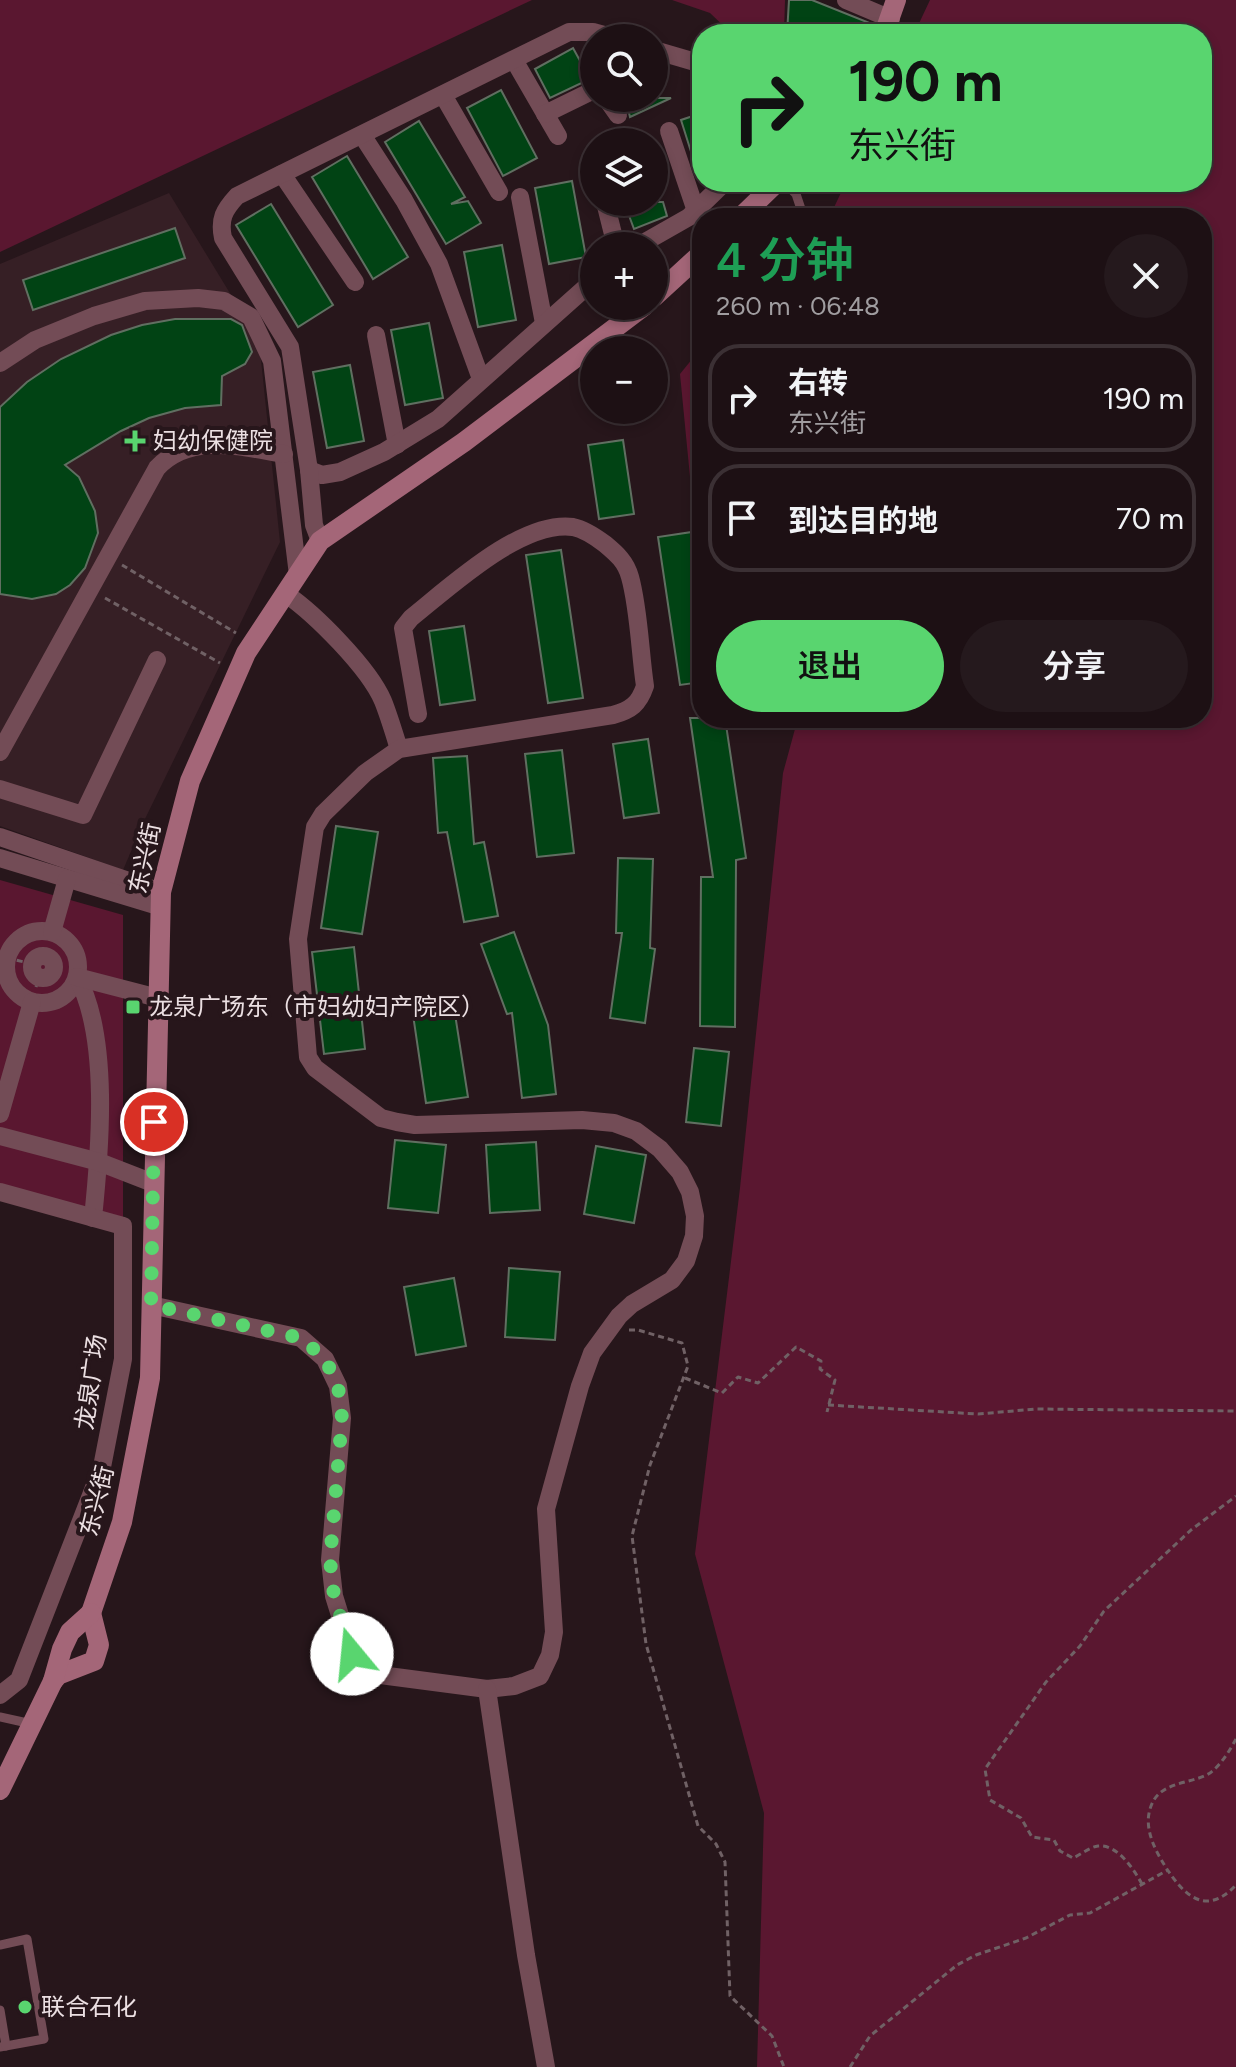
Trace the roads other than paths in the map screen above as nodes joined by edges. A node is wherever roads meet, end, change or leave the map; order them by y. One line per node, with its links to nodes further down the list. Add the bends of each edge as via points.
1 (846, 0): 2 (street)
2 (890, 18)
3 (580, 32): 5 (street, via 569,32)
4 (668, 54): 6 (street)
5 (514, 60): 7 (street); 10 (street)
6 (692, 61)
7 (443, 95): 13 (street); 16 (street)
8 (580, 97): 10 (street)
9 (616, 112): 11 (street)
10 (545, 114): 14 (street)
11 (618, 115)
12 (669, 131): 20 (street)
13 (362, 135): 15 (street); 33 (street, via 439,264)
14 (558, 136)
15 (282, 174): 26 (street); 36 (street, via 237,196 220,224 223,238 290,347)
16 (499, 192)
17 (715, 192): 21 (street)
18 (767, 192): 22 (street)
19 (520, 197): 30 (street)
20 (695, 208)
21 (699, 208)
22 (750, 208)
23 (692, 213): 24 (street)
24 (661, 232)
25 (692, 262): 27 (street)
26 (355, 282)
27 (668, 284)
28 (580, 292): 30 (street)
29 (625, 320): 37 (street, 东兴街, via 464,442)
30 (544, 323): 33 (street)
31 (376, 335): 34 (street)
32 (0, 363): 35 (street, via 35,340 145,301 224,301 251,317 272,361)
33 (481, 379): 34 (street, via 438,419)
34 (397, 445): 36 (street, via 340,472 322,475)
35 (284, 454): 38 (street); 43 (street, via 221,444 167,456)
36 (309, 470): 37 (street)
37 (320, 541): 38 (street, 东兴街)
38 (298, 575): 39 (street, 东兴街)
39 (286, 594): 42 (street, via 361,668 382,698); 48 (street, 东兴街, via 238,672 190,781)
40 (157, 660): 44 (street, via 83,815)
41 (418, 714): 42 (street, via 403,628 490,556 523,536 573,527 598,538 622,558 630,577 645,686 640,701 613,715)
42 (399, 749): 65 (street, via 365,773 315,827 298,939 308,1057 381,1118 397,1122 582,1120 636,1131 680,1172 695,1216 686,1261 672,1280 619,1316 592,1353 580,1386 546,1509 554,1632 550,1655 540,1676)
43 (0, 752)
44 (0, 789)
45 (0, 837): 48 (street)
46 (0, 858): 47 (street)
47 (67, 879): 48 (street); 49 (street)
48 (161, 900): 52 (street, 东兴街)
49 (52, 932): 50 (street, via 21,937); 51 (street, via 74,951)
50 (4, 963): 53 (street, via 8,982)
51 (77, 977): 52 (street); 53 (street, via 61,998); 56 (street, via 86,993 95,1042)
52 (158, 998): 57 (street, 东兴街)
53 (32, 1002): 54 (street)
54 (0, 1114)
55 (0, 1136): 56 (street)
56 (99, 1162): 57 (street); 59 (street)
57 (153, 1183): 60 (street, 东兴街)
58 (0, 1192): 59 (street, 龙泉广场)
59 (93, 1218): 61 (street, 龙泉广场, via 123,1226 123,1359)
60 (151, 1305): 62 (street, 东兴街, via 150,1378); 65 (street, via 301,1338 325,1359 338,1386 342,1418 330,1560 334,1596 352,1654 365,1673)
61 (104, 1459): 62 (street); 66 (street, 龙泉广场, via 19,1680)
62 (133, 1465): 63 (street, 东兴街, via 122,1522)
63 (91, 1613): 64 (street, via 70,1632); 64 (street, via 99,1645 94,1661)
64 (53, 1681): 68 (street)
65 (487, 1689): 73 (street)
66 (0, 1695)
67 (0, 1717): 68 (lane)
68 (32, 1724): 69 (street)
69 (0, 1790)
70 (0, 1945): 72 (lane, via 27,1939 44,2039)
71 (0, 2010): 72 (lane)
72 (3, 2046)
73 (546, 2067)

